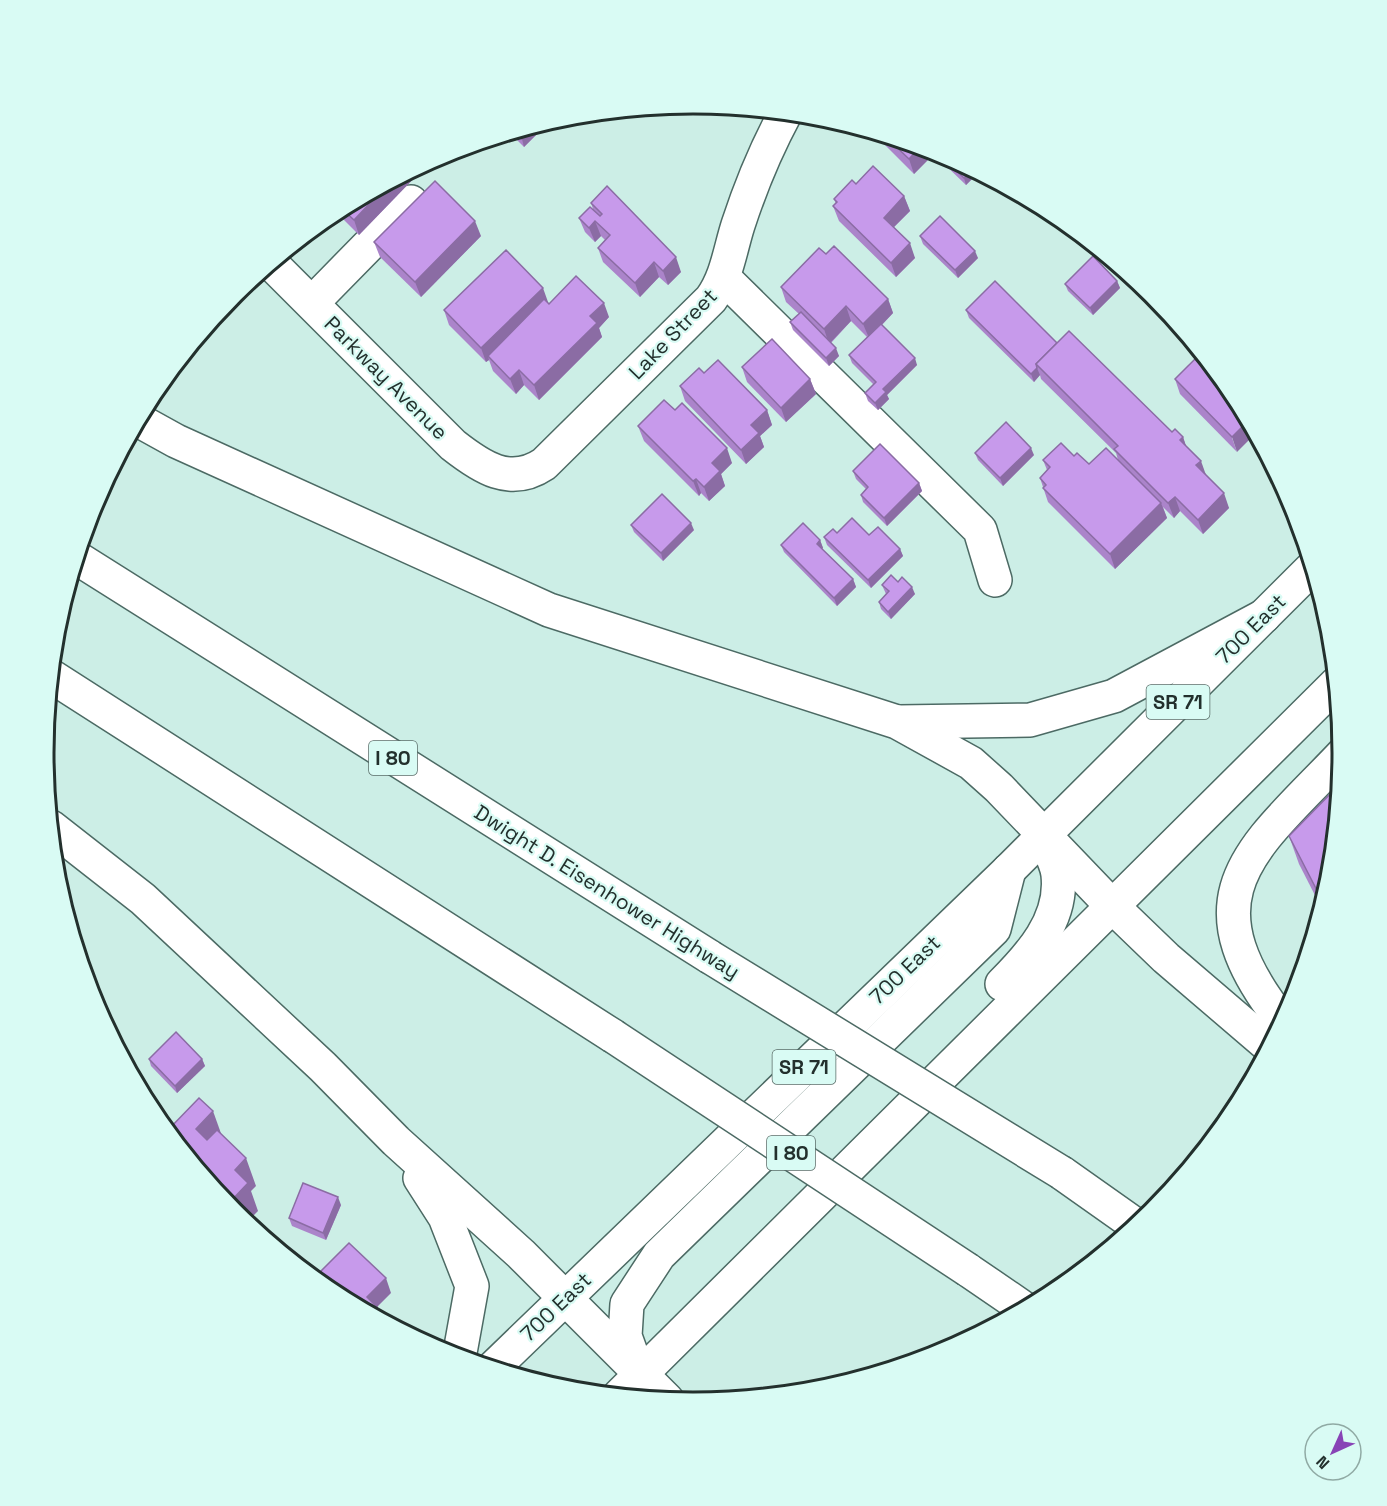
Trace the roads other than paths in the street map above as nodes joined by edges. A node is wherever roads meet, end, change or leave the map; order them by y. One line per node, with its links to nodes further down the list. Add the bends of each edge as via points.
1 (782, 120): 4 (main road, Lake Street, via 749,192)
2 (411, 202): 5 (main road)
3 (277, 268): 5 (main road, Parkway Avenue)
4 (724, 278): 7 (main road, Lake Street, via 711,299 544,464 534,471); 10 (main road, via 980,530)
5 (312, 303): 7 (main road, Parkway Avenue, via 453,445 486,468)
6 (146, 424): 14 (main road, via 549,610)
7 (512, 476)
8 (83, 562): 23 (main road, Dwight D. Eisenhower Highway / I 80, bridge, via 710,957 1062,1173)
9 (1307, 573): 11 (main road, 700 East / SR 71)
10 (995, 580)
11 (1264, 616): 14 (main road, via 1114,696 1030,720); 17 (main road, 700 East / SR 71)
12 (58, 680): 25 (main road, I 80, bridge, via 614,1036)
13 (1330, 690): 19 (main road)
14 (897, 722): 17 (main road, via 971,764)
15 (1333, 764): 20 (main road, via 1270,828 1243,866 1233,897 1235,929 1242,952)
16 (59, 833): 22 (main road, via 143,899 323,1067)
17 (1043, 836): 18 (main road, 700 East / SR 71); 19 (main road); 26 (main road, via 1059,874 1057,900 1044,935 1029,957 718,1265)
18 (1009, 870): 24 (main road, 700 East / SR 71); 29 (main road, via 994,929 659,1256 627,1304)
19 (1112, 906): 21 (main road); 26 (main road)
20 (1277, 1014)
21 (1264, 1042)
22 (396, 1141): 24 (main road); 27 (main road, via 445,1217 472,1286)
23 (1129, 1221)
24 (565, 1299): 28 (main road, 700 East / SR 71); 29 (main road)
25 (1018, 1304)
26 (700, 1315): 29 (main road)
27 (461, 1349)
28 (499, 1362)
29 (629, 1385)

